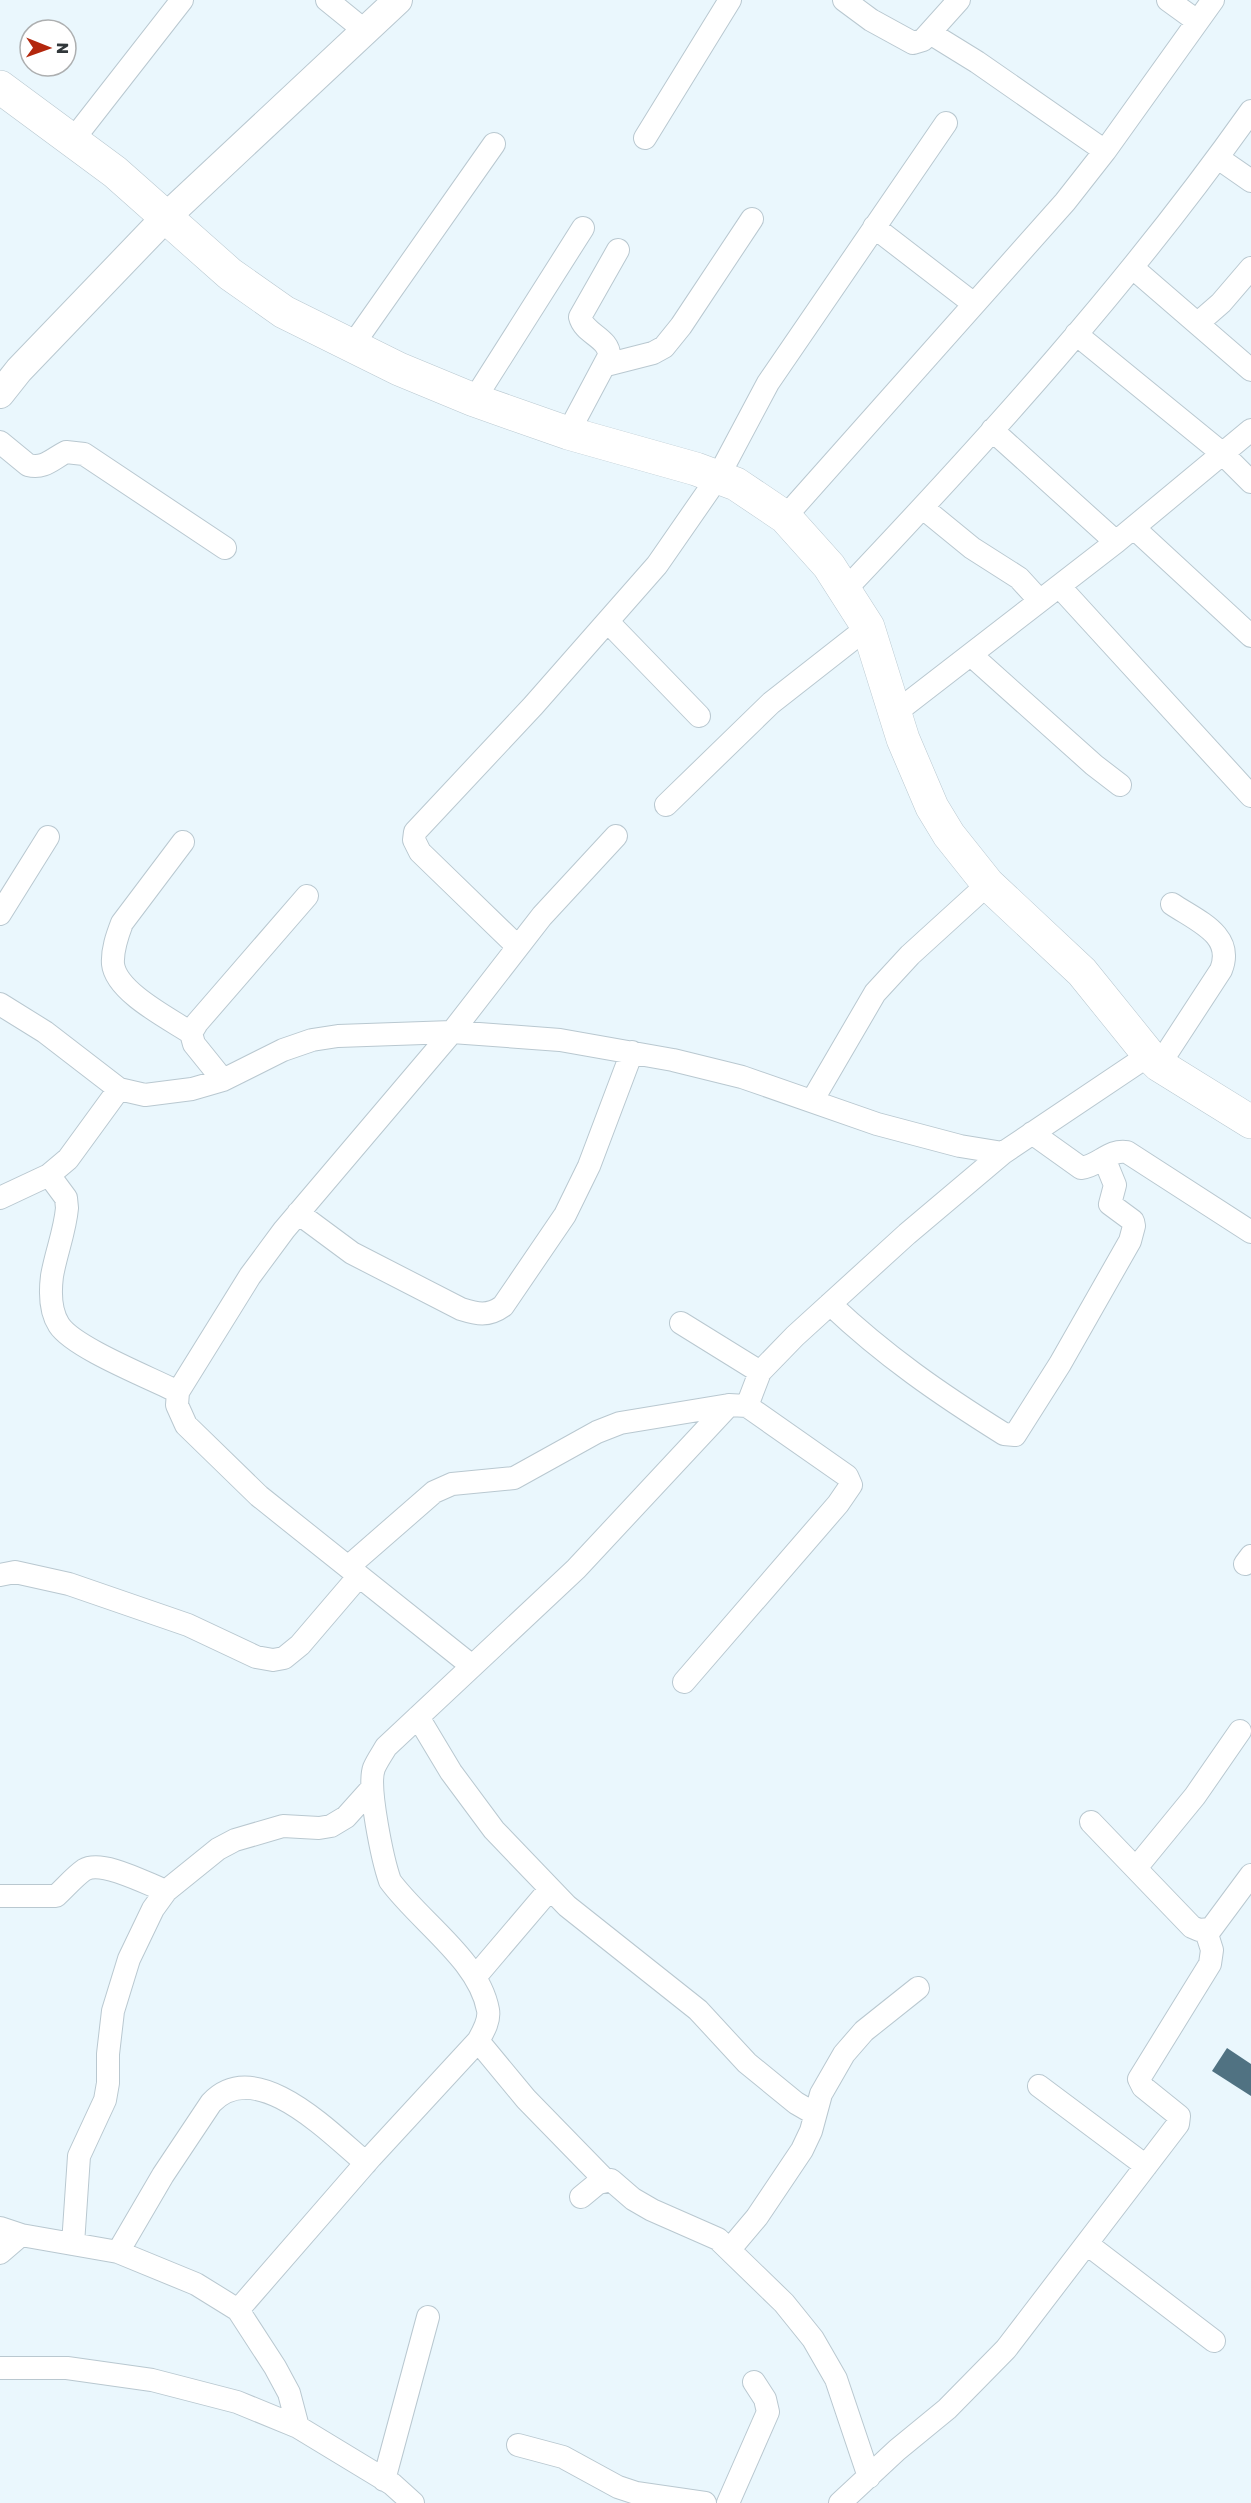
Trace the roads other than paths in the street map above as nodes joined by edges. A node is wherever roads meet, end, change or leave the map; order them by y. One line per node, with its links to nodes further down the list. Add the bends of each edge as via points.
1 (182, 0): 16 (street)
2 (327, 0): 10 (street)
3 (398, 0): 10 (street)
4 (730, 0): 15 (street)
5 (844, 0): 11 (street, via 910,43 919,42)
6 (959, 0): 11 (street)
7 (1168, 0): 9 (street)
8 (1213, 0): 9 (street)
9 (1197, 21): 18 (street)
10 (364, 30): 21 (street)
11 (930, 33): 18 (street)
12 (0, 87): 16 (main road)
13 (1251, 111): 19 (street)
14 (946, 123): 23 (street)
15 (645, 138)
16 (72, 141): 21 (main road)
17 (494, 144): 31 (street)
18 (1105, 151): 28 (street)
19 (1218, 158): 20 (street); 26 (street)
20 (1251, 181)
21 (166, 217): 31 (main road, via 230,274 275,306); 34 (street)
22 (752, 219): 32 (street, via 664,347)
23 (874, 227): 28 (street); 41 (street, via 768,383)
24 (583, 228): 35 (street)
25 (618, 250): 32 (street, via 580,317 582,324 609,350)
26 (1133, 268): 29 (street); 30 (street)
27 (1251, 268): 29 (street)
28 (974, 304): 44 (street)
29 (1198, 323): 33 (street)
30 (1076, 334): 36 (street); 40 (street)
31 (352, 346): 35 (main road)
32 (606, 365): 38 (street)
33 (1251, 370)
34 (0, 394)
35 (474, 400): 38 (main road)
36 (992, 430): 43 (street); 46 (street)
37 (1251, 430): 40 (street)
38 (568, 433): 41 (main road)
39 (0, 442): 47 (street, via 34,466 45,465 66,452 84,454)
40 (1223, 454): 42 (street); 45 (street)
41 (718, 477): 44 (main road, via 757,496); 51 (street, via 657,566)
42 (1251, 482)
43 (923, 508): 49 (street); 50 (street, via 972,548 1019,578)
44 (785, 517): 49 (main road, via 822,557)
45 (1134, 528): 46 (street); 53 (street)
46 (1116, 542): 48 (street)
47 (225, 548)
48 (1059, 586): 50 (street); 58 (street)
49 (845, 590): 52 (main road)
50 (1040, 601): 54 (street)
51 (608, 622): 56 (street); 67 (street, via 415,832 420,852)
52 (868, 627): 55 (main road); 59 (street, via 771,703)
53 (1251, 636)
54 (971, 655): 55 (street); 57 (street)
55 (895, 713): 63 (main road, via 932,807)
56 (699, 716)
57 (1120, 785)
58 (1251, 796)
59 (666, 805)
60 (616, 836): 67 (street)
61 (48, 837): 66 (street)
62 (183, 842): 70 (street, via 122,923 113,966 129,992)
63 (988, 884): 72 (main road, via 1082,972); 75 (street, via 875,993)
64 (307, 896): 70 (street)
65 (1172, 904): 72 (street, via 1212,931 1224,945 1225,959 1221,970)
66 (0, 914)
67 (518, 947): 69 (street)
68 (0, 1004): 74 (street, via 45,1032)
69 (452, 1032): 71 (street, via 560,1040); 73 (street, via 312,1040); 82 (street)
70 (191, 1033): 73 (street, via 194,1044)
71 (632, 1052): 75 (street, via 742,1077); 82 (street, via 566,1215 503,1306 494,1313 480,1315 461,1309 352,1253)
72 (1154, 1060): 76 (main road); 77 (street)
73 (223, 1080): 74 (street, via 168,1094 145,1095)
74 (119, 1089): 80 (street, via 68,1159)
75 (812, 1101): 78 (street, via 877,1124)
76 (1251, 1122)
77 (1032, 1133): 78 (street); 79 (street, via 1078,1168 1090,1167)
78 (1003, 1153): 84 (street)
79 (1104, 1158): 83 (street, via 1117,1151 1127,1152); 84 (street, via 1115,1185 1110,1204 1133,1221 1133,1230 1060,1364 1015,1435 1004,1434 931,1388 869,1341)
80 (49, 1175): 81 (street); 87 (street, via 66,1198 67,1208 52,1276 51,1301 59,1326 66,1335)
81 (0, 1198)
82 (298, 1213): 87 (street, via 250,1276)
83 (1251, 1232)
84 (830, 1304): 86 (street)
85 (681, 1323): 86 (street)
86 (760, 1372): 88 (street)
87 (178, 1392): 90 (street, via 177,1405 186,1425 259,1496)
88 (738, 1406): 90 (street, via 620,1423 514,1478 452,1484 434,1492); 93 (street, via 576,1569); 94 (street, via 847,1476 851,1485)
89 (0, 1556): 92 (street)
90 (353, 1572): 92 (street, via 300,1645 284,1658 273,1660 256,1657 188,1625); 93 (street)
91 (0, 1575): 92 (street, via 15,1572)
92 (69, 1584)
93 (472, 1666): 95 (street)
94 (684, 1682)
95 (418, 1717): 97 (street, via 386,1748 374,1769); 101 (street, via 451,1772 494,1830)
96 (1240, 1731): 99 (street, via 1195,1796)
97 (372, 1788): 102 (street, via 340,1822 319,1828 283,1826 235,1840); 105 (street, via 390,1881)
98 (1091, 1822): 99 (street)
99 (1136, 1868): 104 (street, via 1192,1927)
100 (1251, 1875): 104 (street)
101 (550, 1888): 105 (street); 109 (street, via 698,2010 747,2063)
102 (165, 1891): 103 (street, via 95,1866 84,1870 56,1896); 115 (street, via 143,1926 113,2011 105,2100 79,2156)
103 (0, 1896)
104 (1206, 1931): 111 (street, via 1212,1950 1207,1969 1138,2079 1180,2118)
105 (476, 1976): 107 (street, via 489,2012)
106 (918, 1988): 109 (street, via 864,2031 843,2054 821,2094)
107 (478, 2041): 110 (street); 112 (street, via 526,2099)
108 (1039, 2086): 111 (street)
109 (815, 2114): 117 (street, via 811,2131 788,2173)
110 (366, 2163): 118 (street, via 309,2114 270,2092 249,2086 229,2090 211,2103); 120 (street)
111 (1146, 2166): 116 (street)
112 (605, 2180): 113 (street); 117 (street, via 611,2180 652,2210 712,2235)
113 (581, 2197)
114 (10, 2231): 115 (street); 119 (street)
115 (73, 2244): 118 (street)
116 (1087, 2244): 122 (street); 127 (street, via 985,2372)
117 (730, 2249): 127 (street, via 784,2303 813,2339 836,2379)
118 (118, 2252): 120 (street, via 196,2284)
119 (0, 2253)
120 (238, 2310): 125 (street, via 275,2367)
121 (428, 2317): 128 (street)
122 (1214, 2341)
123 (0, 2368): 125 (street, via 67,2368 152,2380 237,2402)
124 (754, 2382): 131 (street, via 768,2412)
125 (298, 2427): 128 (street)
126 (518, 2445): 130 (street, via 563,2457 636,2493)
127 (869, 2477): 132 (street)
128 (384, 2480): 129 (street)
129 (413, 2503)
130 (705, 2503)
131 (728, 2503)
132 (840, 2503)

